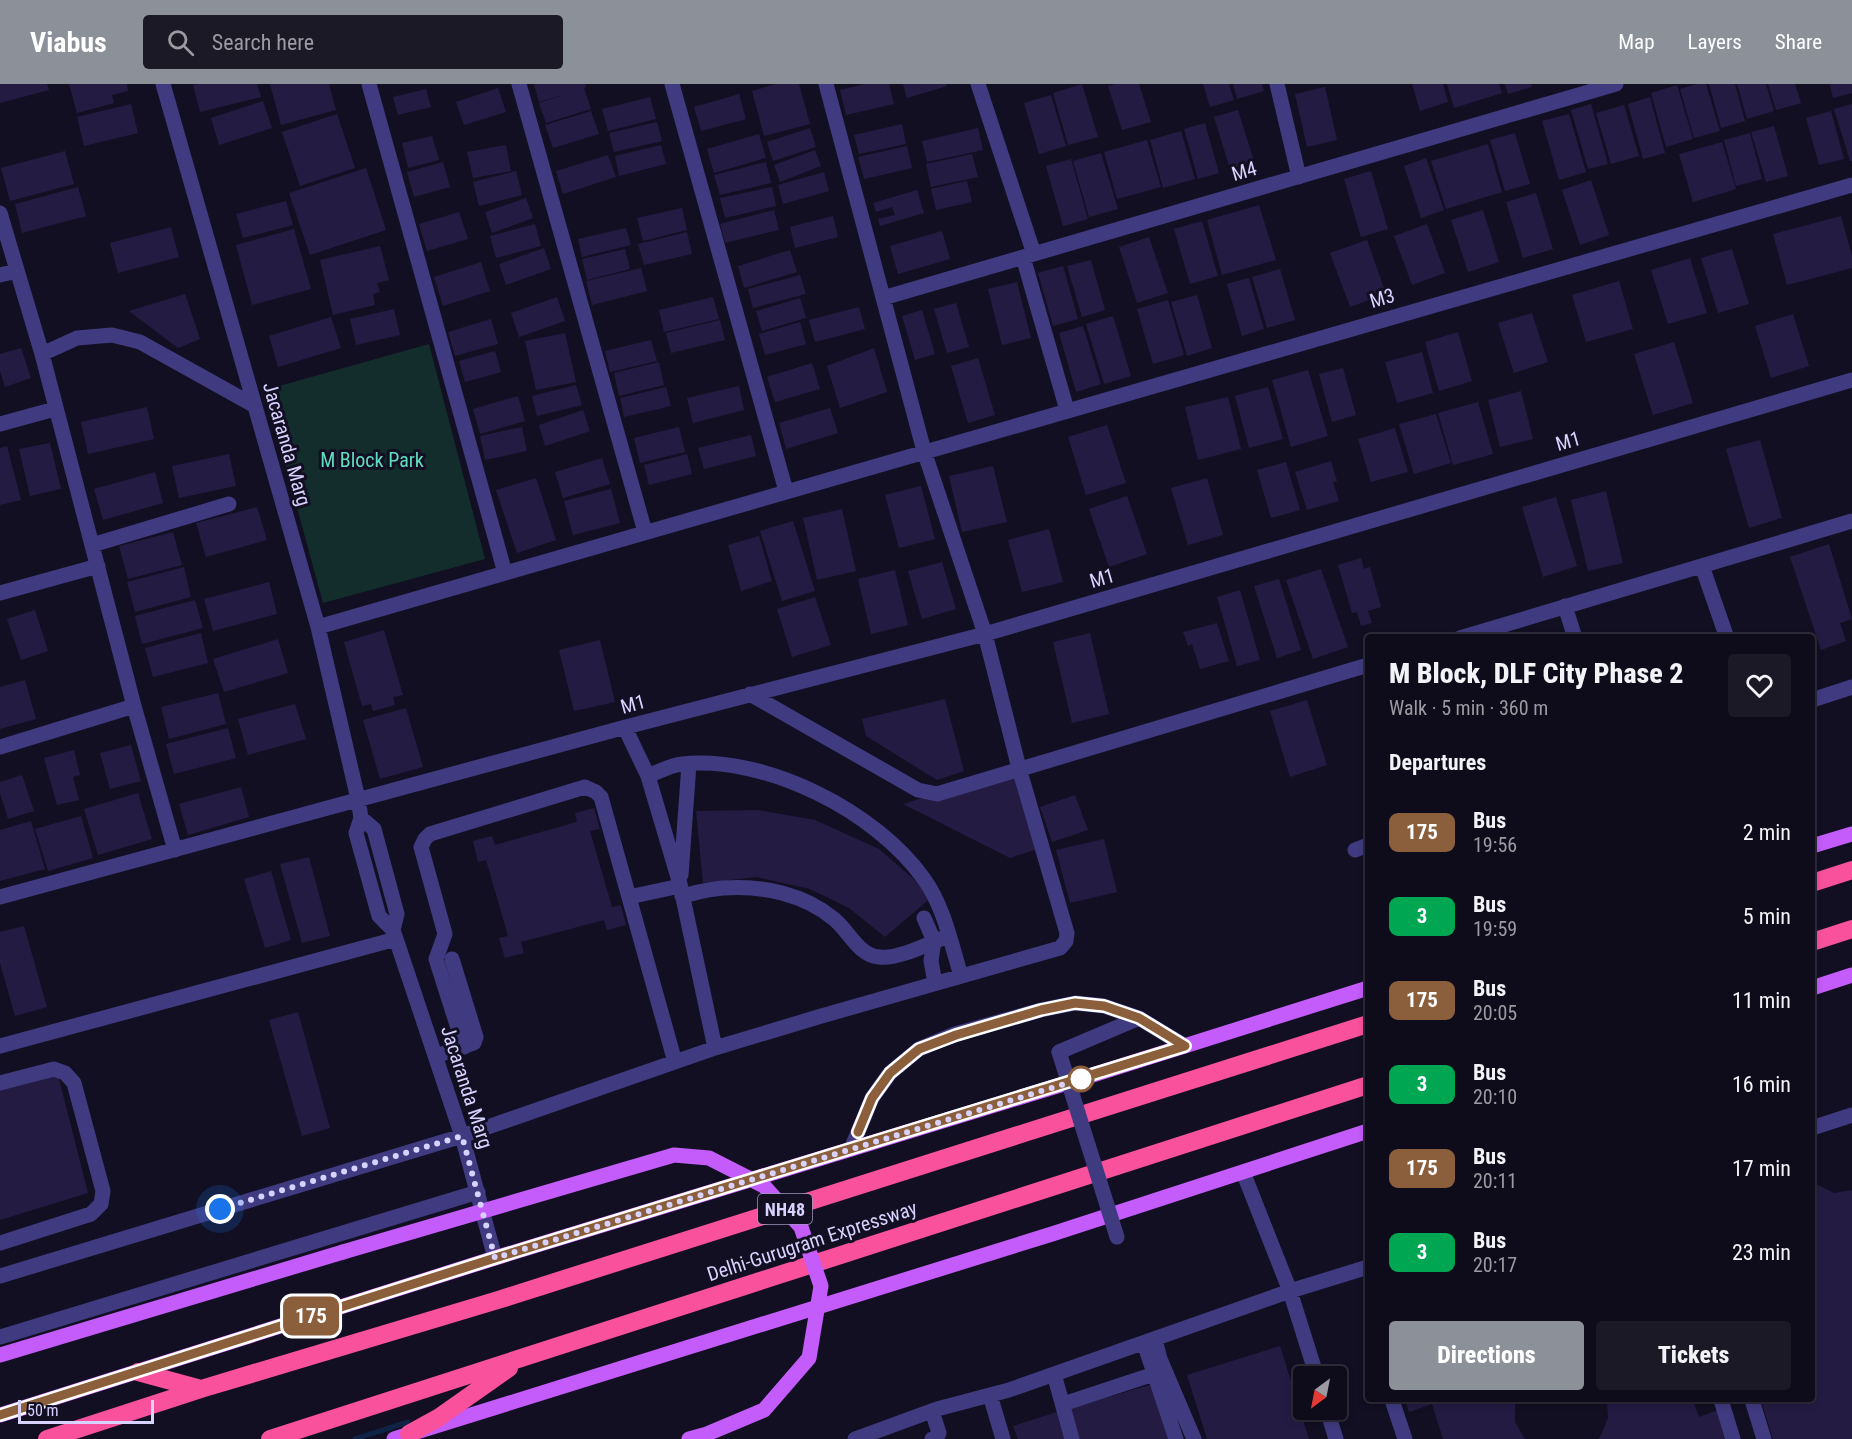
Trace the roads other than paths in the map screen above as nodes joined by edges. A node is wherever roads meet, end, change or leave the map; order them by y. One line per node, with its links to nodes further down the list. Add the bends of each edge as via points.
1 (163, 84): 18 (street, Jacaranda Marg)
2 (369, 84): 30 (street)
3 (519, 84): 26 (street)
4 (672, 84): 23 (street)
5 (826, 84): 15 (street)
6 (1277, 84): 9 (street)
7 (1616, 84): 9 (street, M4)
8 (981, 85): 12 (street)
9 (1299, 177): 12 (street, M4)
10 (1852, 185): 20 (street, M3)
11 (0, 213): 13 (street)
12 (1029, 255): 15 (street, M4); 20 (street)
13 (17, 271): 14 (street); 16 (street)
14 (0, 275)
15 (883, 298): 22 (street)
16 (42, 354): 18 (street, via 77,338 112,335 140,342); 19 (street)
17 (1852, 380): 34 (street, M1)
18 (255, 406): 33 (street, Jacaranda Marg)
19 (55, 409): 21 (street); 27 (street)
20 (1067, 410): 22 (street, M3)
21 (0, 424)
22 (924, 451): 23 (street, M3); 34 (street)
23 (786, 491): 26 (street, M3)
24 (229, 504): 27 (street)
25 (1852, 521): 29 (street)
26 (645, 532): 30 (street, M3)
27 (93, 545): 28 (street)
28 (98, 566): 31 (street); 42 (street)
29 (1702, 566): 32 (street); 37 (street)
30 (505, 573): 33 (street, M3)
31 (0, 593)
32 (1566, 606): 35 (street); 36 (street)
33 (318, 627): 48 (street, Jacaranda Marg)
34 (985, 634): 40 (street, M1); 46 (street)
35 (1473, 634)
36 (1574, 634)
37 (1726, 634)
38 (1365, 666): 46 (street)
39 (1852, 687): 41 (street)
40 (750, 694): 43 (street, M1); 46 (street, via 918,790 937,794)
41 (1815, 699)
42 (134, 706): 44 (street); 51 (street)
43 (625, 728): 47 (street); 48 (street, M1)
44 (0, 747)
45 (689, 764): 47 (street); 54 (street); 60 (street, via 730,766 770,774 852,813 891,843 924,878 941,909)
46 (1019, 768): 64 (street, via 1067,933 1066,941 1060,948)
47 (648, 776): 54 (street)
48 (358, 799): 51 (street, M1); 59 (street, Jacaranda Marg, via 361,818 374,829 397,914)
49 (1852, 834): 50 (main road)
50 (1815, 845)
51 (175, 850): 55 (street, M1)
52 (1852, 870): 53 (highway)
53 (1815, 882)
54 (681, 888): 56 (street); 60 (street, via 751,887 809,902 877,957 891,957); 73 (street)
55 (0, 897)
56 (629, 897): 72 (street, via 601,797 585,787 430,834 421,847 445,934 436,958); 75 (street)
57 (924, 918): 60 (street)
58 (1852, 929): 61 (highway)
59 (395, 935): 71 (street); 74 (street, Jacaranda Marg)
60 (941, 939): 64 (street); 65 (street, via 931,961)
61 (1815, 941)
62 (452, 959): 72 (street, via 476,1037 474,1043)
63 (1852, 975): 66 (main road)
64 (961, 976): 65 (street)
65 (935, 983): 73 (street)
66 (1815, 987)
67 (1365, 989): 70 (main road)
68 (1139, 1018): 70 (street); 82 (street, via 1104,1006 1075,1003 919,1049 890,1073 872,1098); 85 (street, bridge, via 1059,1053)
69 (1365, 1025): 99 (highway, Delhi-Gurugram Expressway / NH48, via 498,1300)
70 (1185, 1046): 82 (main road)
71 (0, 1047)
72 (464, 1047): 74 (street)
73 (715, 1048): 75 (street)
74 (436, 1056): 81 (street, Jacaranda Marg)
75 (675, 1062): 81 (street)
76 (0, 1083): 86 (street, via 54,1069 65,1073 74,1083 103,1191 101,1204 91,1214)
77 (1365, 1086): 94 (highway, Delhi-Gurugram Expressway)
78 (1852, 1115): 79 (street)
79 (1815, 1127)
80 (1365, 1132): 83 (main road)
81 (462, 1136): 84 (street, Jacaranda Marg); 89 (street)
82 (851, 1149): 87 (main road)
83 (1243, 1172): 90 (street); 109 (main road)
84 (478, 1192): 87 (street, Jacaranda Marg); 91 (street)
85 (1117, 1237)
86 (0, 1242)
87 (495, 1258): 96 (main road)
88 (1365, 1268): 90 (street)
89 (0, 1276)
90 (1290, 1291): 92 (street); 95 (street)
91 (0, 1337)
92 (1149, 1341): 97 (street); 98 (street); 117 (street)
93 (0, 1355): 112 (main road, bridge, via 674,1155 709,1158 764,1186 801,1227 821,1286 809,1358 764,1410)
94 (526, 1357): 109 (highway, via 438,1418); 111 (highway, Delhi-Gurugram Expressway)
95 (1314, 1366)
96 (138, 1372): 99 (highway); 106 (main road)
97 (1054, 1374): 100 (street); 104 (street)
98 (1154, 1374): 104 (street); 116 (street)
99 (201, 1389): 110 (highway, Delhi-Gurugram Expressway / NH48)
100 (995, 1394): 105 (street); 108 (street)
101 (1393, 1402): 119 (street)
102 (1722, 1402): 120 (street)
103 (1753, 1402): 121 (street)
104 (1063, 1404): 115 (street)
105 (932, 1410): 113 (street); 114 (street, via 939,1433)
106 (0, 1415)
107 (1330, 1420): 118 (street)
108 (1006, 1432)
109 (401, 1437)
110 (47, 1439)
111 (270, 1439)
112 (689, 1439)
113 (855, 1439)
114 (932, 1439)
115 (1072, 1439)
116 (1176, 1439)
117 (1194, 1439)
118 (1336, 1439)
119 (1405, 1439)
120 (1733, 1439)
121 (1764, 1439)

